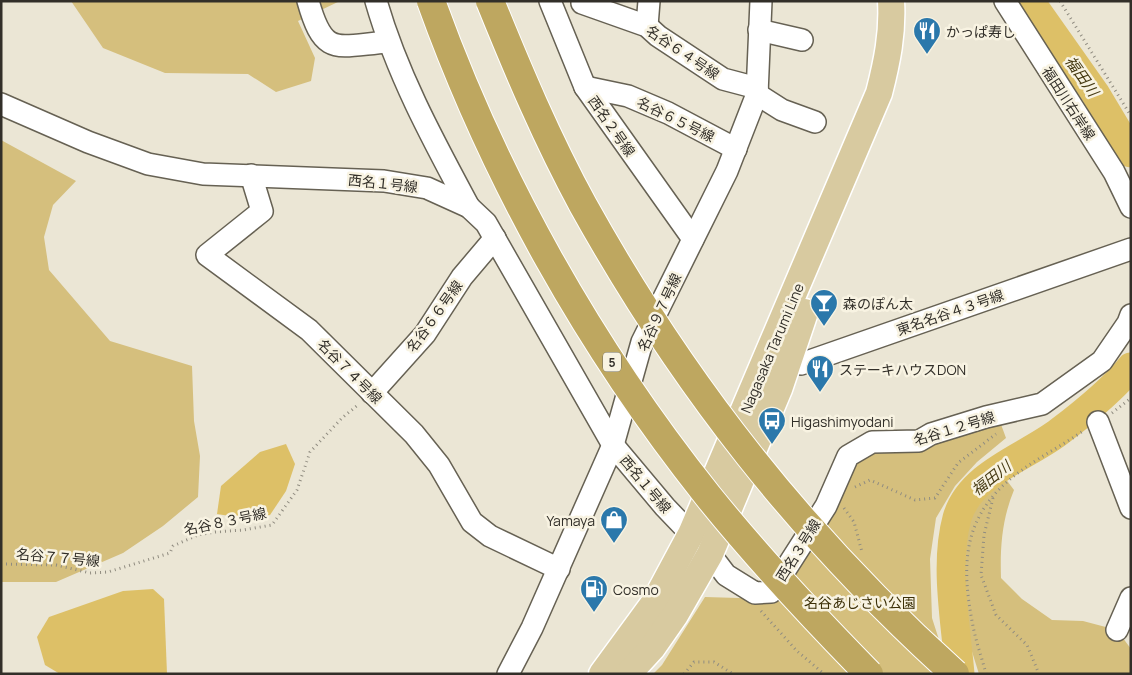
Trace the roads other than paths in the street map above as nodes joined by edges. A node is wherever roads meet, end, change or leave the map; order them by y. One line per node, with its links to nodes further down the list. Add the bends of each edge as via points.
1 (308, 1): 15 (street, via 317,31 324,41 336,46)
2 (376, 1): 15 (street)
3 (431, 1): 42 (highway, 5, bridge, via 503,172 542,246 612,363 708,496 759,557)
4 (490, 1): 43 (highway, bridge, via 549,138 583,204 662,337 749,458 799,518 854,578)
5 (649, 1): 12 (street)
6 (761, 1): 13 (street, 名谷９７号線)
7 (891, 1): 28 (main road, Nagasaka Tarumi Line, via 888,59 880,93)
8 (908, 1): 28 (main road, Nagasaka Tarumi Line, via 908,39 896,96 799,325)
9 (1005, 1): 23 (street, 福田川右岸線, via 1114,172)
10 (584, 2): 11 (street); 12 (street, 名谷６４号線)
11 (552, 7): 16 (street, 西名２号線)
12 (647, 26): 17 (street, 名谷６４号線, via 723,79)
13 (759, 30): 14 (street); 17 (street, 名谷９７号線)
14 (802, 40)
15 (388, 42): 22 (street, via 430,136)
16 (585, 87): 20 (street, 名谷６５号線, via 636,99); 25 (street, 西名２号線)
17 (757, 91): 19 (street, 名谷６４号線, via 782,110); 20 (street, 名谷９７号線)
18 (1, 104): 21 (street, 西名１号線, via 148,164 203,174)
19 (815, 122)
20 (736, 149): 25 (street, 名谷９７号線)
21 (251, 175): 22 (street, 西名１号線, via 384,181 427,188); 29 (street, 名谷７４号線, via 262,211 206,256 309,330)
22 (469, 207): 24 (street, 西名１号線, via 486,223)
23 (1131, 207)
24 (495, 238): 29 (street, 名谷６６号線, via 462,278 425,334); 31 (street, 西名１号線)
25 (693, 239): 31 (street, 名谷９７号線, via 642,342)
26 (1131, 249): 28 (street, 東名名谷４３号線, via 802,364)
27 (1131, 315): 32 (street, 名谷１２号線, via 1102,361 1042,404 986,417 918,441 872,442 848,456)
28 (779, 355): 34 (main road, Nagasaka Tarumi Line); 35 (main road, Nagasaka Tarumi Line, via 779,389)
29 (372, 393): 36 (street, 名谷７４号線, via 440,465 472,522 490,536)
30 (1098, 422): 33 (street)
31 (614, 445): 34 (street, 西名１号線, via 664,507); 36 (street, 名谷９７号線)
32 (832, 492): 35 (street, 西名３号線, via 771,592 756,593 726,575)
33 (1131, 508)
34 (692, 534): 35 (street, 西名１号線); 40 (main road, Nagasaka Tarumi Line, via 654,603)
35 (710, 554): 41 (main road, Nagasaka Tarumi Line, via 675,615 652,648)
36 (559, 569): 39 (street, 名谷９７号線)
37 (1131, 598): 38 (street)
38 (1118, 630)
39 (508, 674)
40 (602, 674)
41 (628, 674)
42 (869, 674)
43 (954, 674)

